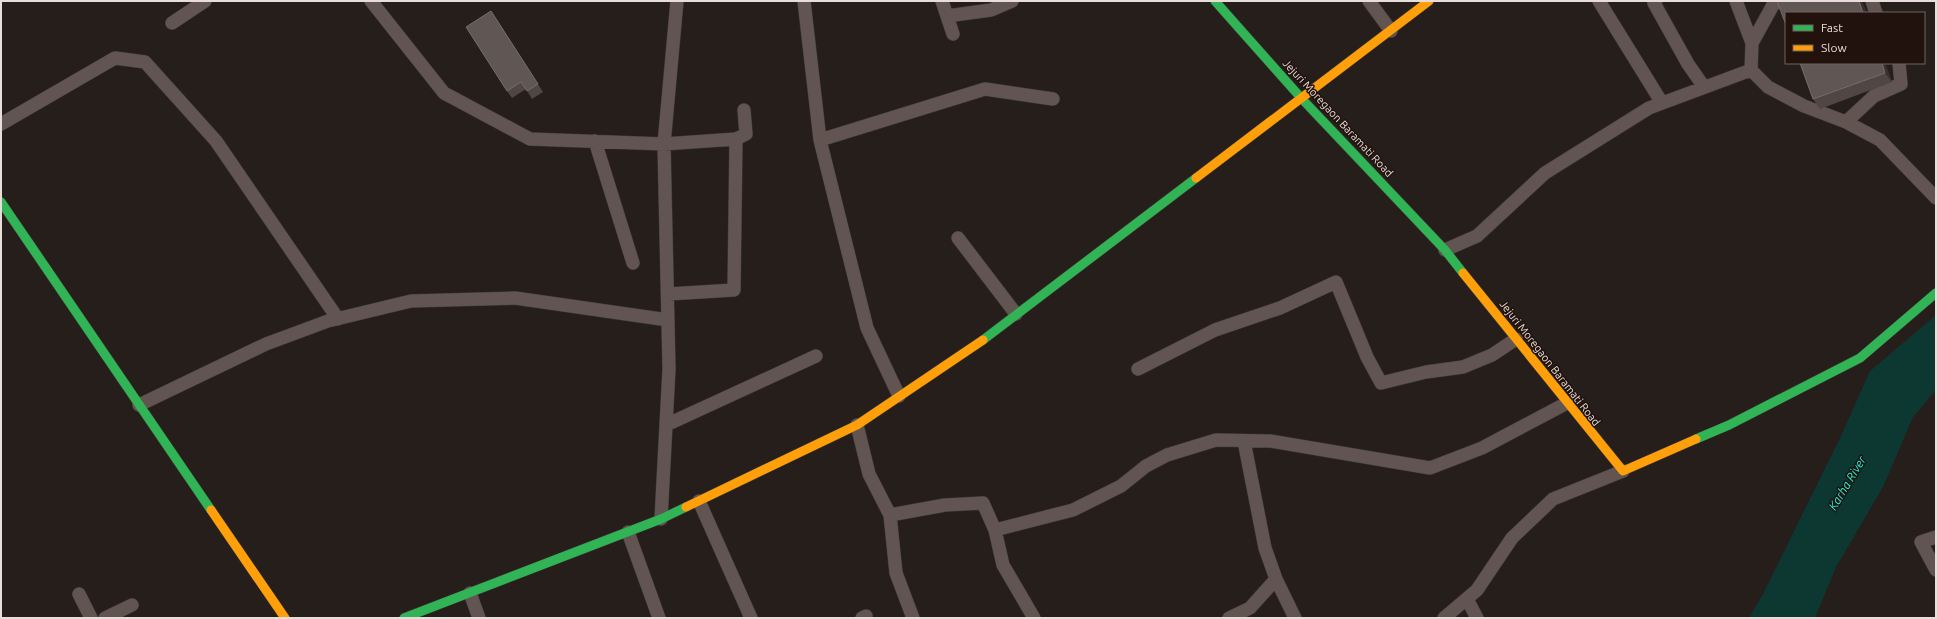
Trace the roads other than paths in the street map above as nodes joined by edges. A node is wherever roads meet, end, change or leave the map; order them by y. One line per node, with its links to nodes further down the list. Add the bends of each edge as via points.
1 (205, 1): 17 (street)
2 (371, 1): 32 (street, via 444,93 530,139)
3 (677, 1): 33 (street)
4 (804, 1): 31 (street)
5 (942, 1): 16 (street)
6 (1012, 1): 16 (street, via 991,10)
7 (1215, 1): 25 (street, Jejuri Moregaon Baramati Road)
8 (1369, 1): 18 (street)
9 (1429, 1): 18 (street)
10 (1599, 1): 26 (street)
11 (1656, 1): 23 (street, via 1654,3 1684,58)
12 (1736, 1): 20 (street)
13 (1780, 1): 20 (street, via 1773,5)
14 (1872, 1): 15 (street)
15 (1876, 12)
16 (947, 16): 19 (street)
17 (172, 23)
18 (1391, 31): 25 (street)
19 (953, 34)
20 (1752, 43): 22 (street)
21 (1899, 64): 28 (street, via 1901,84 1874,96)
22 (1750, 70): 23 (street); 28 (street, via 1768,87 1804,106)
23 (1704, 87): 26 (street)
24 (1053, 99): 31 (street, via 985,89)
25 (1302, 99): 37 (street, Jejuri Moregaon Baramati Road); 41 (street)
26 (1662, 103): 37 (street, via 1649,108 1545,173 1477,236)
27 (744, 110): 30 (street, via 746,134)
28 (1846, 122): 34 (street, via 1880,140)
29 (1, 124): 42 (street, via 115,58 145,62 216,141)
30 (736, 139): 33 (street); 40 (street, via 734,290)
31 (820, 140): 47 (street, via 867,328)
32 (595, 141): 33 (street); 38 (street)
33 (664, 144): 40 (street)
34 (1936, 198)
35 (1, 202): 49 (street)
36 (958, 238): 41 (street)
37 (1446, 250): 44 (street, Jejuri Moregaon Baramati Road)
38 (633, 263)
39 (1936, 293): 53 (street, via 1860,358 1729,425)
40 (668, 294): 43 (street)
41 (1016, 314): 47 (street, via 982,341)
42 (338, 319): 43 (street, via 411,301 515,298); 49 (street, via 266,344)
43 (668, 320): 50 (street)
44 (1516, 339): 46 (street, via 1492,355 1463,367 1426,372 1381,383 1366,357 1336,282 1280,308 1215,330); 48 (street, Jejuri Moregaon Baramati Road)
45 (816, 356): 50 (street)
46 (1138, 370)
47 (899, 396): 51 (street)
48 (1567, 403): 52 (street, via 1482,448 1430,468 1270,441); 53 (street, Jejuri Moregaon Baramati Road)
49 (139, 405): 68 (street)
50 (666, 425): 56 (street)
51 (857, 425): 54 (street); 55 (street, via 869,474)
52 (1244, 441): 57 (street, via 1216,440 1167,455 1146,466 1121,486 1073,510); 61 (street, via 1265,548)
53 (1623, 471): 64 (street, via 1553,499 1512,538 1478,590)
54 (699, 501): 56 (street); 72 (street)
55 (890, 515): 57 (street, via 945,505 983,502); 73 (street, via 896,573)
56 (661, 519): 58 (street)
57 (995, 530): 74 (street, via 1003,565)
58 (628, 532): 62 (street); 71 (street)
59 (1936, 537): 60 (street, via 1921,542)
60 (1936, 570)
61 (1276, 579): 75 (street, via 1250,608); 76 (street)
62 (470, 593): 69 (street); 70 (street)
63 (79, 594): 66 (street)
64 (1467, 598): 77 (street); 78 (street)
65 (132, 605): 67 (street)
66 (91, 618)
67 (105, 618)
68 (285, 618)
69 (404, 618)
70 (479, 618)
71 (659, 618)
72 (751, 618)
73 (913, 618)
74 (1034, 618)
75 (1229, 618)
76 (1295, 618)
77 (1444, 618)
78 (1477, 618)

